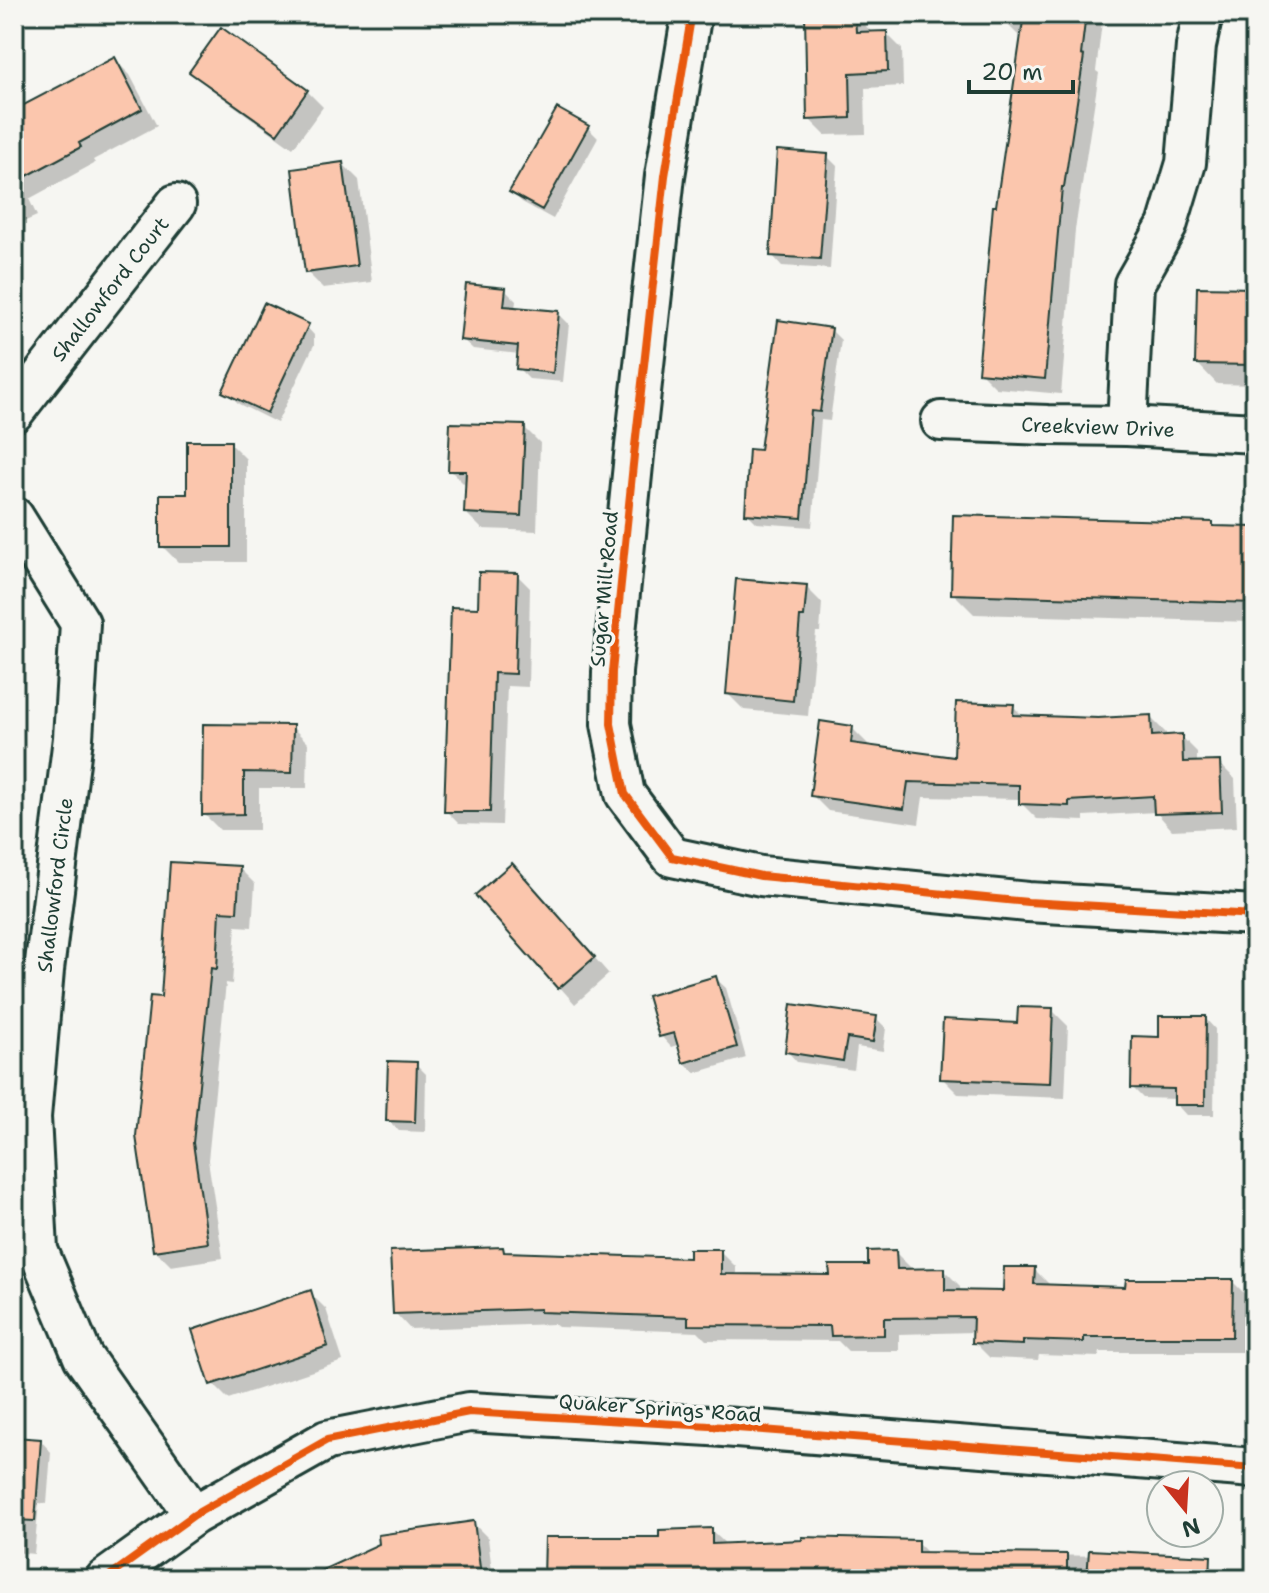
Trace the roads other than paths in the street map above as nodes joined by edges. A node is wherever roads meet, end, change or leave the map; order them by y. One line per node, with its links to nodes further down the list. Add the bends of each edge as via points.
1 (687, 14): 9 (street, Sugar Mill Road, via 690,24 665,176 612,672 611,724 625,794 672,857 761,876 1028,902)
2 (1203, 14): 6 (street, via 1186,163 1167,226 1134,284)
3 (176, 204): 4 (street, Shallowford Court)
4 (14, 412)
5 (941, 421): 6 (street, Creekview Drive)
6 (1127, 426): 7 (street, Creekview Drive)
7 (1255, 433)
8 (14, 517): 11 (street, Shallowford Circle, via 80,623 73,738 31,1117 38,1250 83,1357)
9 (1255, 915)
10 (1255, 1468): 11 (street, Quaker Springs Road, via 469,1412 327,1440)
11 (194, 1515): 12 (street, Quaker Springs Road)
12 (105, 1579)

